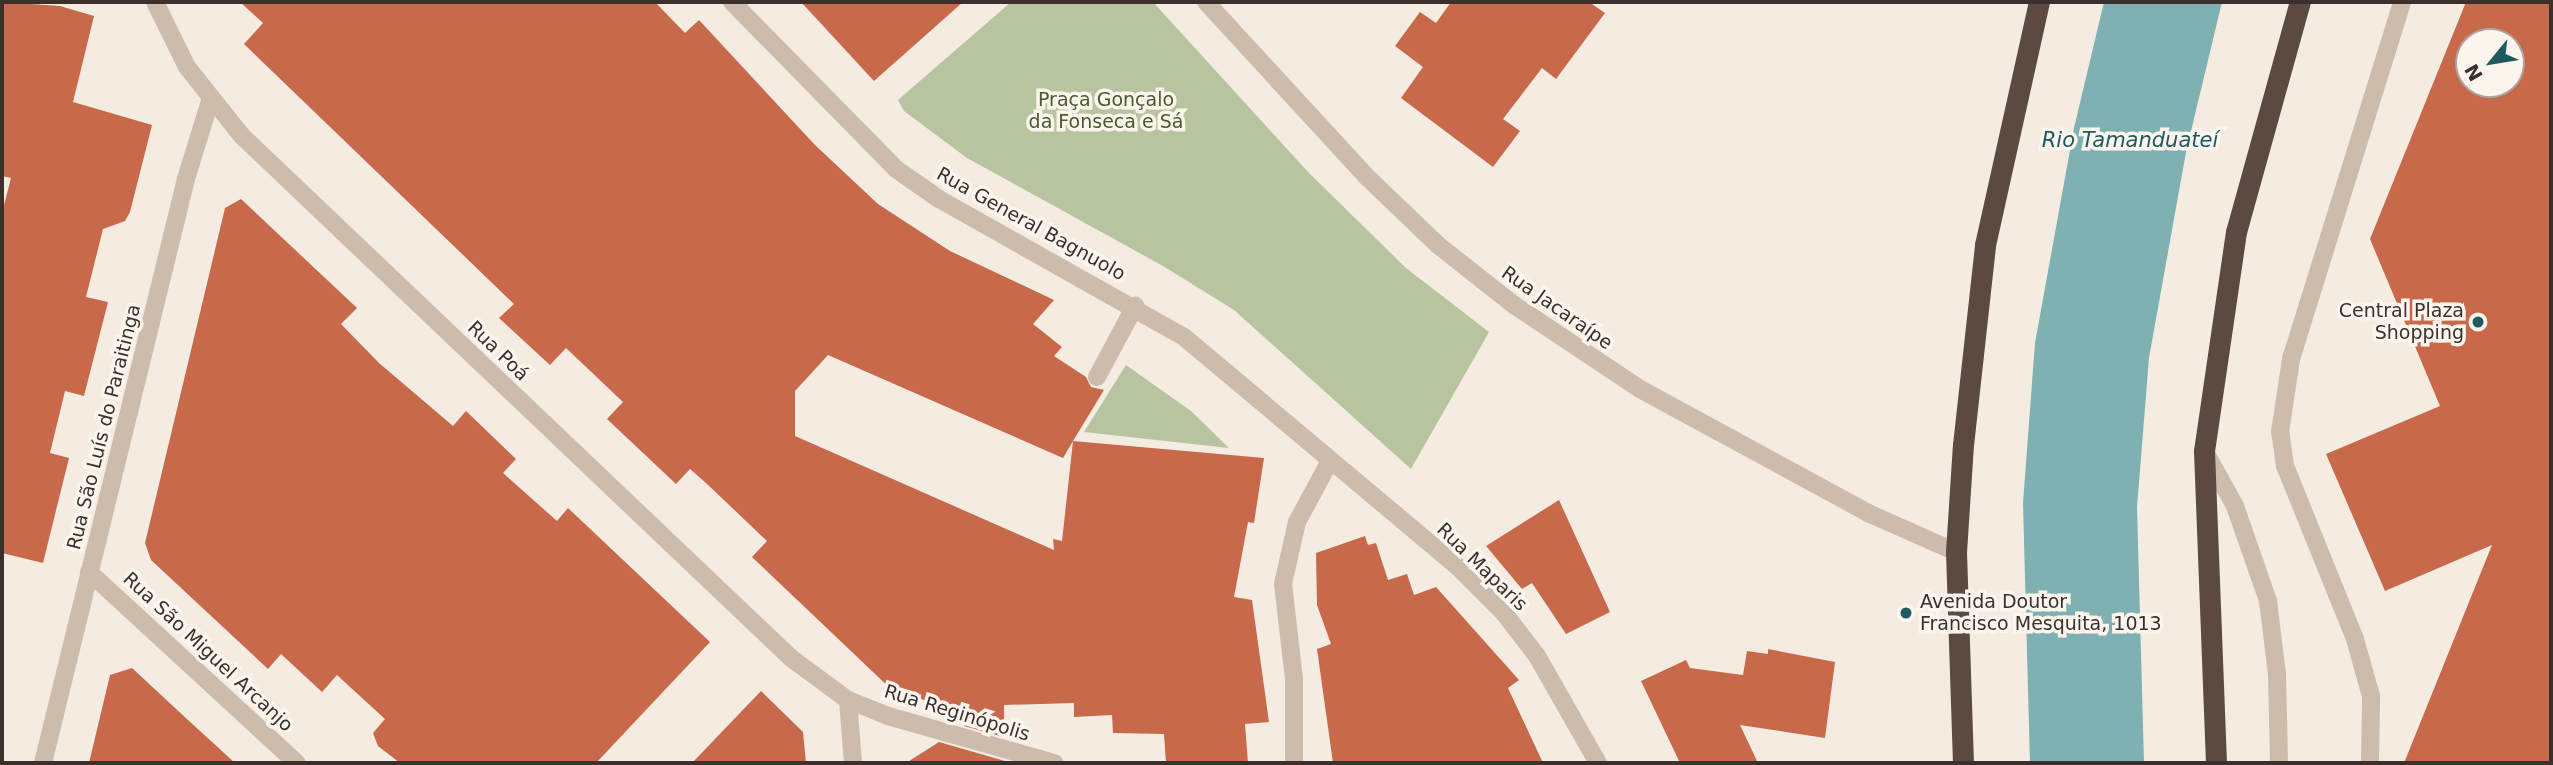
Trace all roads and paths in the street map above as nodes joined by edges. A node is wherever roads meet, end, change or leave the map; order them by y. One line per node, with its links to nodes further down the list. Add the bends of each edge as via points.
1 (155, 2): 7 (street, Rua Poá, via 187,68)
2 (732, 2): 8 (street, Rua General Bagnuolo, via 896,169 981,224)
3 (1206, 2): 12 (street, Rua Jacaraípe, via 1367,177 1438,245 1514,305 1640,389 1868,513)
4 (2039, 2): 12 (highway, via 1985,245)
5 (2300, 2): 10 (highway, via 2236,232)
6 (2402, 2): 24 (street, via 2294,347 2282,397 2280,432 2285,466 2356,639 2371,696)
7 (210, 101): 13 (street, Rua São Luís do Paraitinga, via 186,178); 14 (street, Rua Poá, via 791,659)
8 (1135, 306): 9 (street); 11 (street, Rua General Bagnuolo, via 1239,379)
9 (1097, 377)
10 (2204, 451): 22 (highway); 23 (street, via 2235,506 2268,600 2277,674)
11 (1330, 461): 19 (street, via 1297,522 1283,584 1296,704); 20 (street, Rua Maparis, via 1457,566 1504,613 1537,656)
12 (1956, 552): 21 (highway)
13 (89, 572): 15 (street, Rua São Luís do Paraitinga); 16 (street, Rua São Miguel Arcanjo)
14 (848, 700): 17 (street); 18 (street, Rua Reginópolis, via 888,716)
15 (43, 763)
16 (298, 763)
17 (853, 763)
18 (1054, 763)
19 (1294, 763)
20 (1598, 763)
21 (1963, 763)
22 (2216, 763)
23 (2279, 763)
24 (2370, 763)

